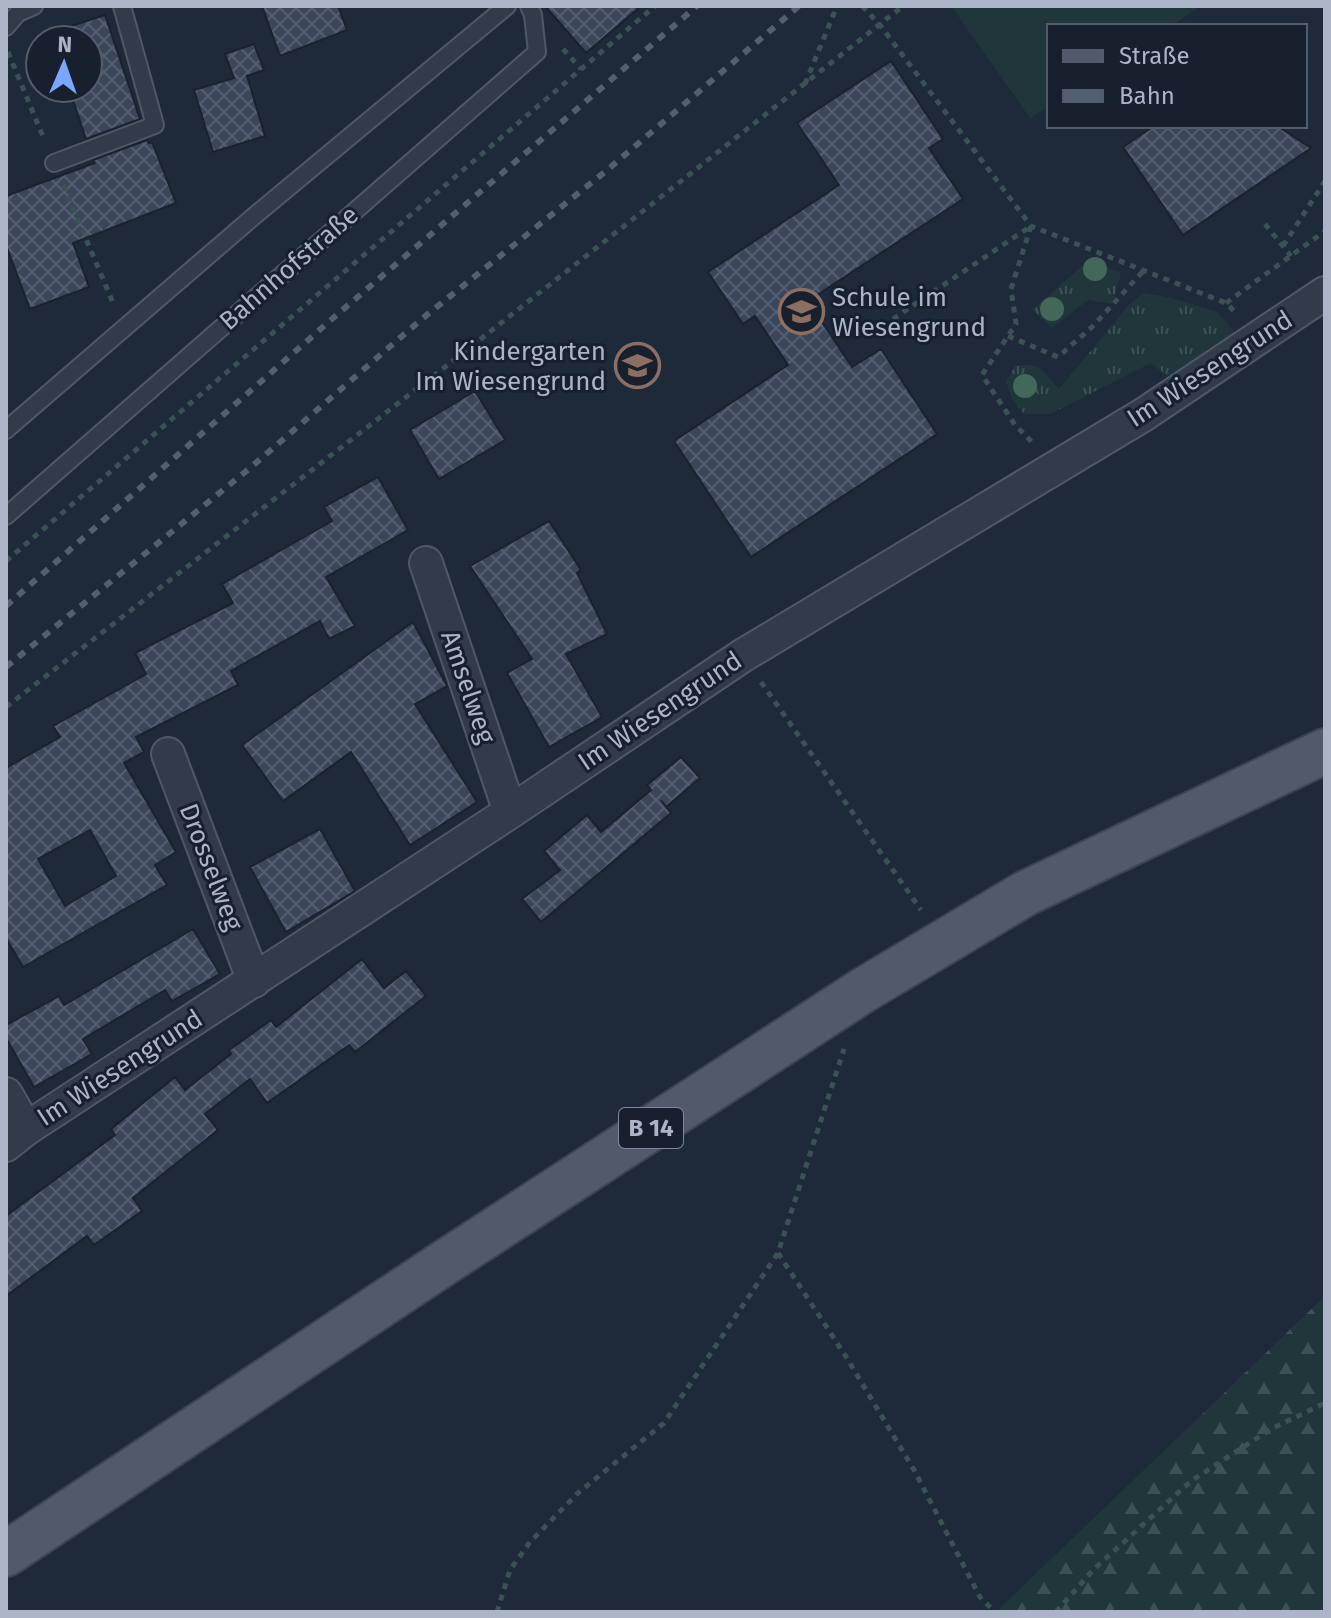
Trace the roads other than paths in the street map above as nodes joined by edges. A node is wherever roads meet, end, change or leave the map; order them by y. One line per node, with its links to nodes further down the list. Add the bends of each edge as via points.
1 (34, 6): 5 (lane)
2 (122, 6): 6 (lane, via 155,125)
3 (507, 6): 8 (lane)
4 (531, 11): 9 (lane, Bahnhofstraße, via 537,52)
5 (6, 27)
6 (54, 163)
7 (1325, 293): 13 (street, Im Wiesengrund, via 1143,415 742,656)
8 (6, 430)
9 (6, 516)
10 (426, 563): 13 (street, Amselweg)
11 (1325, 751): 17 (main road, B 14, via 1026,893 862,991)
12 (168, 754): 14 (street, Drosselweg)
13 (510, 812): 14 (street, Im Wiesengrund)
14 (254, 981): 16 (street, Im Wiesengrund)
15 (6, 1094): 16 (street)
16 (16, 1137)
17 (6, 1554)

